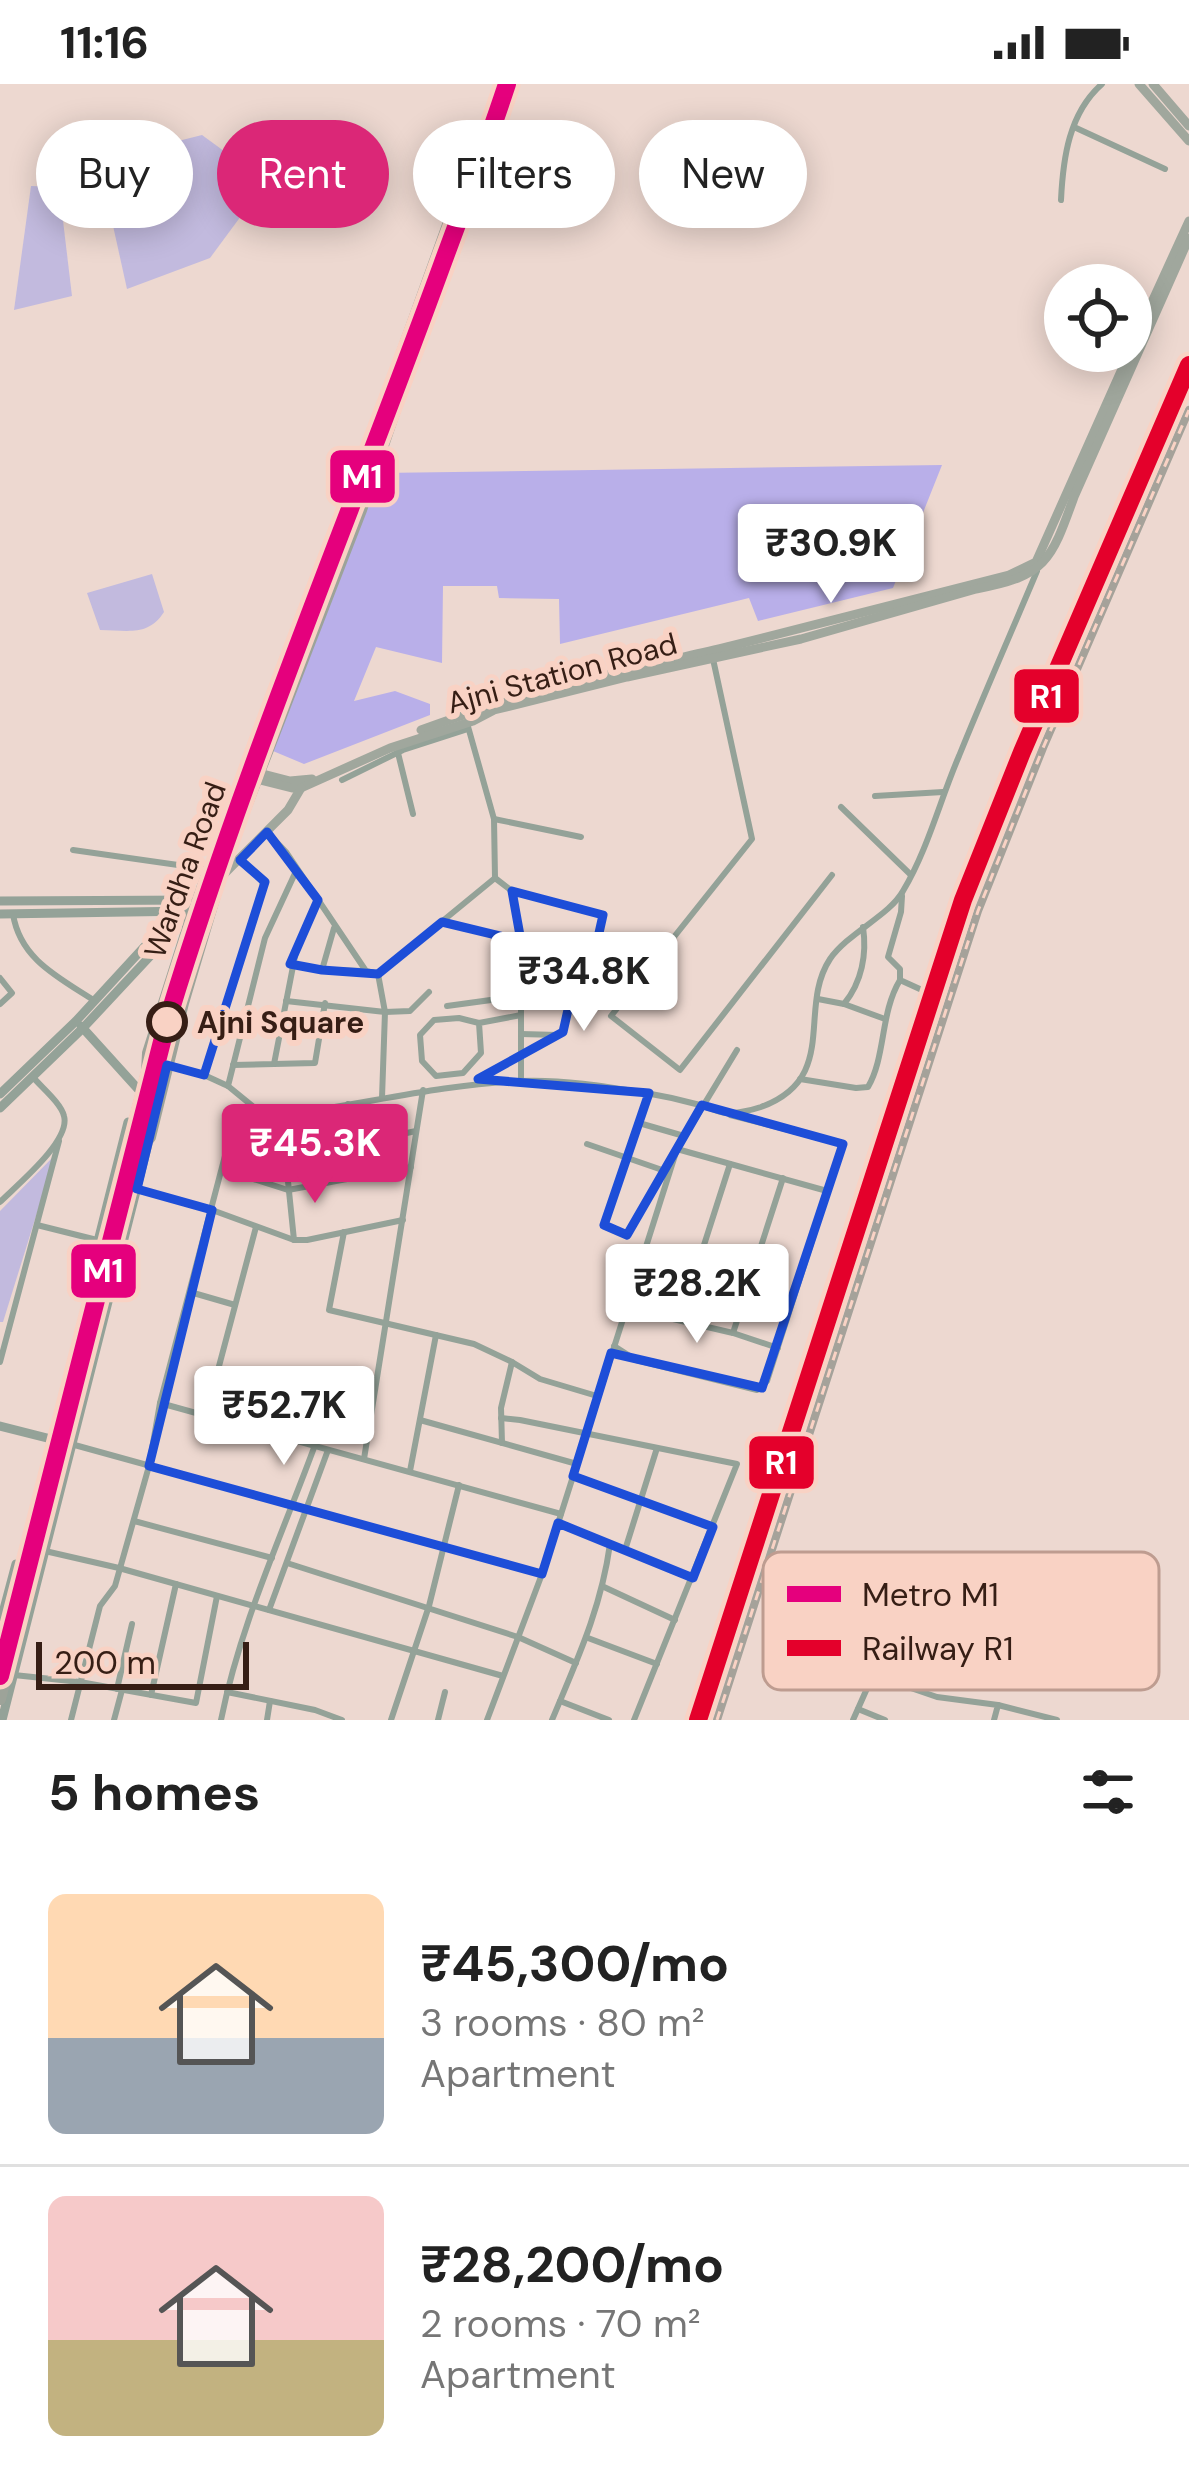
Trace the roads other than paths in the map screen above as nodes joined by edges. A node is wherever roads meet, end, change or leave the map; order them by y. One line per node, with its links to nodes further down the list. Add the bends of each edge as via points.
1 (503, 84): 19 (highway, Wardha Road)
2 (1102, 84): 6 (street)
3 (1139, 84): 7 (main road)
4 (1153, 84): 5 (main road)
5 (1189, 126)
6 (1074, 127): 8 (street); 9 (street)
7 (1189, 141)
8 (1165, 169)
9 (1061, 200)
10 (1189, 221): 12 (main road)
11 (1189, 238): 13 (main road)
12 (1152, 306)
13 (1152, 311)
14 (1124, 372): 15 (main road, via 1061,533 1045,565)
15 (1035, 566): 16 (main road, Ajni Station Road, via 1002,584); 22 (street)
16 (709, 657): 17 (main road, Ajni Station Road); 34 (street, via 752,839 611,1016 680,1070)
17 (466, 722): 18 (street); 21 (main road, Ajni Station Road, via 394,740); 26 (street)
18 (398, 753): 20 (street); 25 (street)
19 (252, 774): 21 (main road); 32 (highway, Wardha Road)
20 (342, 780)
21 (308, 784): 27 (main road)
22 (944, 793): 23 (street); 33 (street)
23 (875, 796)
24 (842, 807): 33 (street)
25 (413, 814)
26 (494, 819): 28 (street); 35 (street)
27 (267, 832): 30 (main road); 31 (street)
28 (580, 837)
29 (73, 850): 32 (street)
30 (240, 860): 32 (main road); 77 (street, via 263,887)
31 (297, 869): 38 (street); 76 (street, via 265,938)
32 (215, 873): 41 (highway, Wardha Road); 75 (highway, Wardha Road)
33 (911, 874): 37 (street)
34 (832, 875)
35 (495, 878): 36 (street); 44 (street)
36 (512, 891): 48 (street); 49 (street, via 603,916 593,960)
37 (902, 896): 46 (street); 55 (street, via 888,957)
38 (318, 900): 45 (street); 50 (street)
39 (0, 901): 40 (street)
40 (171, 905): 41 (street); 43 (street)
41 (194, 909): 47 (street); 73 (highway, Wardha Road)
42 (0, 914): 43 (street)
43 (13, 914): 60 (street, via 27,951)
44 (442, 922): 48 (street); 53 (street)
45 (335, 926): 51 (street); 52 (street)
46 (862, 927): 59 (street, via 829,961); 64 (street, via 866,952)
47 (161, 938): 60 (street); 70 (street)
48 (521, 941): 49 (street); 57 (street)
49 (580, 956): 71 (street, via 563,1032)
50 (293, 965): 51 (street); 61 (street)
51 (322, 970): 52 (street)
52 (366, 971): 53 (street)
53 (378, 974): 66 (street)
54 (0, 978): 63 (street, via 11,993)
55 (899, 980): 58 (street); 68 (street)
56 (429, 992): 66 (street, via 410,1012)
57 (521, 995): 65 (street); 67 (street)
58 (932, 995)
59 (818, 999): 64 (street); 80 (street)
60 (94, 1000): 70 (street)
61 (286, 1001): 62 (street); 74 (street)
62 (326, 1003): 66 (street); 74 (street, via 315,1063)
63 (0, 1004)
64 (844, 1004): 68 (street)
65 (447, 1006)
66 (385, 1012): 88 (street)
67 (521, 1015): 69 (street); 71 (street)
68 (885, 1019): 80 (street, via 868,1087)
69 (478, 1023): 78 (street, via 481,1053 464,1073); 78 (street, via 434,1020 420,1035 422,1061)
70 (79, 1025): 79 (street); 84 (street); 86 (street)
71 (521, 1034): 81 (street)
72 (737, 1050): 90 (street)
73 (148, 1053): 84 (street, Wardha Road); 178 (highway)
74 (274, 1064): 76 (street)
75 (167, 1065): 77 (street); 98 (highway, Wardha Road)
76 (233, 1065): 82 (street)
77 (204, 1075): 82 (street)
78 (446, 1075): 83 (street)
79 (32, 1076): 91 (street); 99 (street, via 65,1117)
80 (800, 1079): 94 (street, via 761,1107)
81 (521, 1081): 83 (street); 87 (street)
82 (228, 1086): 92 (street, via 256,1109)
83 (447, 1088): 85 (street)
84 (138, 1089): 119 (street, Wardha Road)
85 (423, 1090): 88 (street); 96 (street)
86 (0, 1094)
87 (650, 1094): 90 (street); 95 (street)
88 (382, 1098): 89 (street)
89 (348, 1104): 92 (street); 100 (street)
90 (702, 1105): 94 (street); 97 (street)
91 (0, 1108)
92 (295, 1113): 103 (street)
93 (236, 1114): 107 (street)
94 (727, 1114): 112 (street, via 843,1144)
95 (639, 1123): 97 (street); 104 (street)
96 (417, 1130): 100 (street); 106 (street)
97 (684, 1136): 102 (street)
98 (150, 1137): 110 (street, Wardha Road); 191 (highway, via 140,1150)
99 (59, 1141): 113 (street); 116 (street)
100 (356, 1144): 103 (street)
101 (586, 1144): 104 (street)
102 (676, 1149): 105 (street); 108 (street)
103 (304, 1155): 111 (street, via 286,1162)
104 (627, 1158): 108 (street)
105 (730, 1164): 109 (street); 121 (street, via 695,1273)
106 (412, 1167): 111 (street); 115 (street)
107 (222, 1169): 111 (street); 114 (street)
108 (669, 1172): 124 (street)
109 (783, 1178): 112 (street); 121 (street)
110 (137, 1190): 114 (street); 142 (street, Wardha Road)
111 (288, 1190): 120 (street)
112 (827, 1190): 130 (street)
113 (0, 1202)
114 (212, 1210): 117 (street); 122 (street)
115 (403, 1220): 118 (street); 125 (street)
116 (37, 1225): 119 (street); 126 (street)
117 (256, 1226): 120 (street); 123 (street)
118 (344, 1232): 120 (street); 125 (street, via 329,1310)
119 (98, 1240): 140 (street, Wardha Road)
120 (294, 1240)
121 (748, 1287): 127 (street)
122 (190, 1292): 123 (street); 134 (street)
123 (235, 1305): 135 (street)
124 (626, 1308): 127 (street); 129 (street)
125 (386, 1324): 128 (street); 146 (street)
126 (4, 1330): 131 (street)
127 (733, 1333): 130 (street)
128 (436, 1335): 132 (street); 137 (street)
129 (614, 1346): 130 (street, via 636,1360 757,1390); 133 (street)
130 (778, 1348)
131 (0, 1362)
132 (512, 1362): 133 (street); 136 (street)
133 (598, 1396): 139 (street)
134 (160, 1402): 135 (street); 148 (street)
135 (206, 1415): 143 (street)
136 (501, 1418): 139 (street); 141 (street)
137 (420, 1420): 141 (street); 149 (street)
138 (0, 1426): 140 (street)
139 (586, 1434): 144 (street); 147 (street)
140 (48, 1439): 142 (street); 167 (street, Wardha Road)
141 (502, 1443): 147 (street)
142 (71, 1444): 148 (street); 160 (street, Wardha Road)
143 (315, 1445): 145 (street); 153 (street)
144 (657, 1448): 152 (street); 156 (street, via 737,1464)
145 (328, 1450): 146 (street); 153 (street)
146 (364, 1459): 149 (street)
147 (577, 1464): 150 (street)
148 (148, 1466): 153 (street); 155 (street)
149 (410, 1472): 151 (street)
150 (573, 1476): 152 (street); 154 (street)
151 (459, 1485): 154 (street); 158 (street)
152 (642, 1502): 156 (street); 159 (street)
153 (300, 1507): 158 (street); 161 (street); 162 (street)
154 (559, 1518): 157 (street); 164 (street)
155 (134, 1521): 161 (street); 163 (street)
156 (712, 1527): 165 (street)
157 (610, 1544): 159 (street); 168 (street)
158 (444, 1547): 164 (street); 170 (street)
159 (625, 1550): 165 (street)
160 (45, 1551): 163 (street); 182 (street, Wardha Road)
161 (272, 1558): 171 (street)
162 (286, 1563): 170 (street); 172 (street)
163 (119, 1568): 166 (street); 184 (street)
164 (542, 1574): 176 (street)
165 (693, 1578): 173 (street)
166 (176, 1584): 169 (street); 190 (street)
167 (5, 1588): 174 (street, Wardha Road)
168 (604, 1588): 173 (street); 177 (street)
169 (217, 1596): 171 (street); 190 (street, via 196,1703)
170 (429, 1606): 176 (street); 179 (street)
171 (255, 1607): 172 (street); 188 (street)
172 (267, 1610): 179 (street)
173 (676, 1620): 181 (street)
174 (0, 1624)
175 (132, 1624): 185 (street)
176 (518, 1637): 180 (street); 183 (street)
177 (587, 1637): 180 (street); 181 (street)
178 (0, 1649)
179 (414, 1651): 183 (street); 202 (street)
180 (577, 1663): 193 (street)
181 (657, 1664): 207 (street)
182 (14, 1675): 184 (street); 196 (street, Wardha Road)
183 (503, 1676): 204 (street)
184 (80, 1682): 185 (street); 197 (street)
185 (119, 1689): 190 (street); 198 (street)
186 (866, 1690): 195 (street)
187 (917, 1690): 194 (street)
188 (227, 1692): 192 (street); 199 (street)
189 (445, 1692): 203 (street)
190 (151, 1695)
191 (0, 1699)
192 (270, 1701): 200 (street); 201 (street)
193 (560, 1701): 205 (street); 206 (street)
194 (998, 1705): 210 (street); 211 (street)
195 (858, 1709): 208 (street); 209 (street)
196 (2, 1720)
197 (71, 1720)
198 (114, 1720)
199 (221, 1720)
200 (267, 1720)
201 (342, 1720)
202 (391, 1720)
203 (438, 1720)
204 (487, 1720)
205 (552, 1720)
206 (609, 1720)
207 (634, 1720)
208 (853, 1720)
209 (885, 1720)
210 (994, 1720)
211 (1057, 1720)

